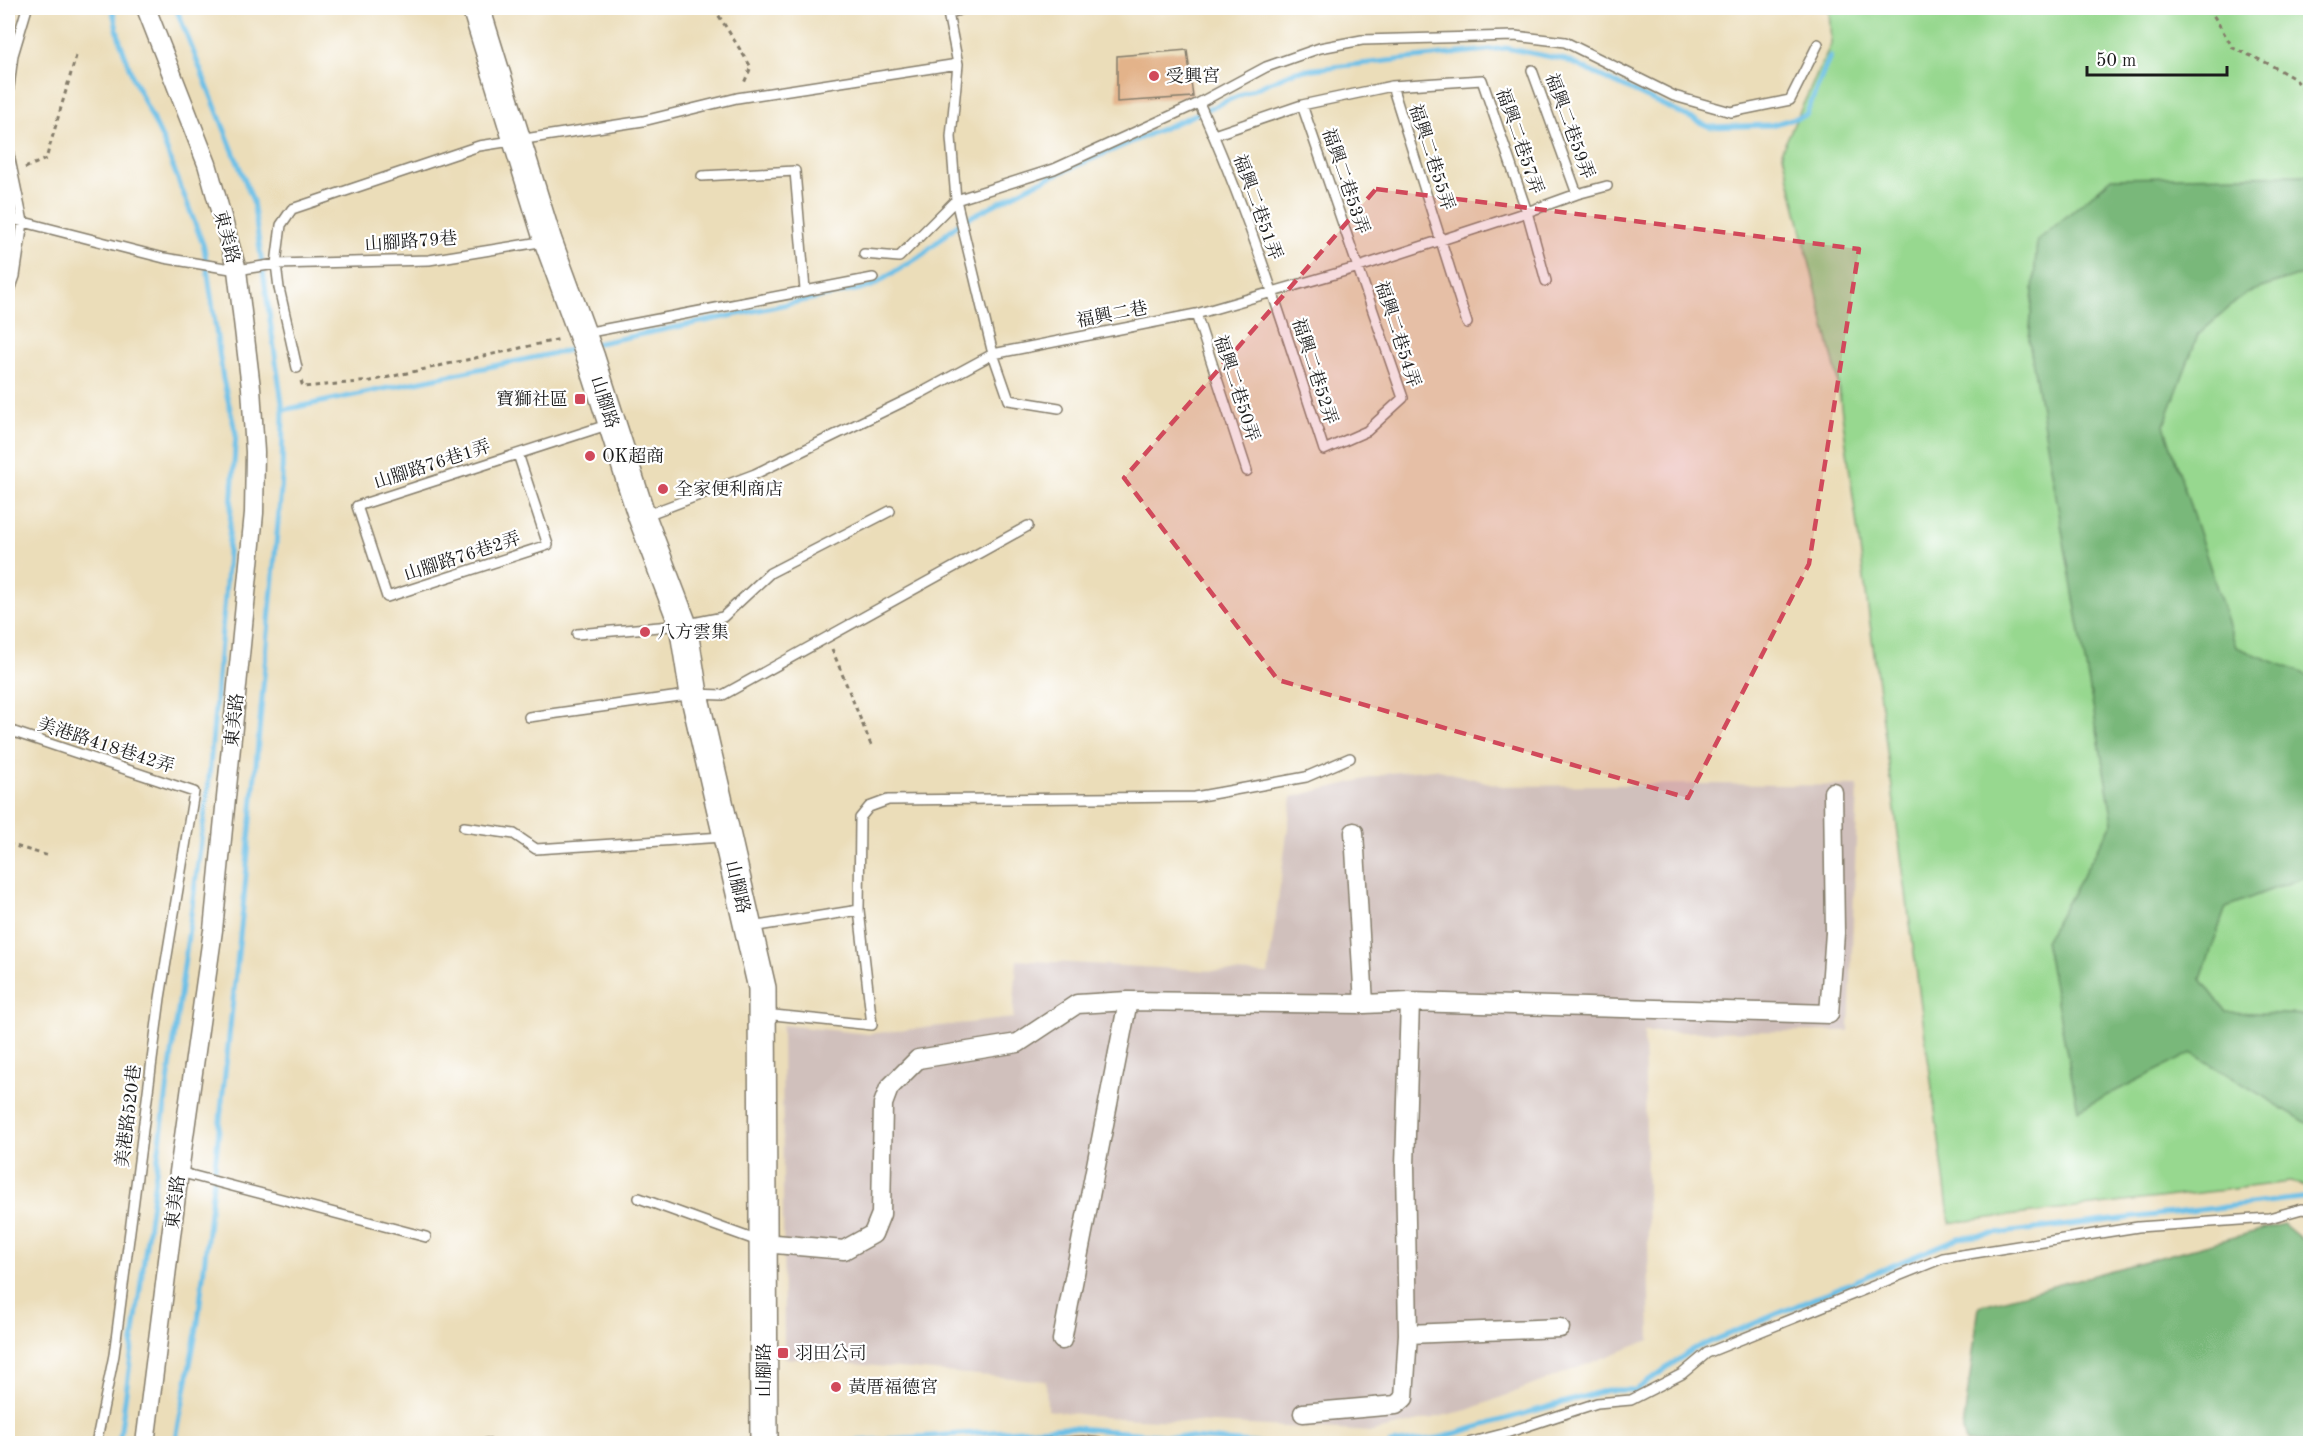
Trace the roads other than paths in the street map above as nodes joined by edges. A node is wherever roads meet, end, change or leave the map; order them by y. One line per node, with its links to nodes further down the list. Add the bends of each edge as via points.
1 (27, 8): 10 (lane, via 13,56)
2 (146, 8): 28 (street, 東美路, via 207,164)
3 (476, 8): 14 (main road, 山腳路)
4 (965, 8): 5 (lane)
5 (948, 10): 7 (lane)
6 (1818, 44): 11 (lane, via 1790,100 1731,112 1674,96 1565,42 1515,36 1362,40 1320,48 1266,67)
7 (958, 64): 14 (lane, via 737,98 644,121); 19 (lane, via 951,137)
8 (1532, 70): 18 (lane, 福興二巷59弄)
9 (1392, 86): 12 (lane); 20 (lane, 福興二巷57弄, via 1482,80); 23 (lane, 福興二巷55弄)
10 (8, 95)
11 (1199, 103): 13 (lane, 福興二巷51弄); 19 (lane, via 1054,169)
12 (1302, 105): 13 (lane); 27 (lane, 福興二巷53弄)
13 (1214, 135): 32 (lane, 福興二巷51弄)
14 (518, 140): 24 (main road, 山腳路); 26 (lane, via 479,146 292,209 281,225)
15 (8, 150): 22 (lane)
16 (702, 176): 31 (lane, via 795,171)
17 (1606, 186): 18 (lane, 福興二巷)
18 (1577, 194): 20 (lane, 福興二巷)
19 (956, 200): 25 (lane, via 899,256); 37 (lane)
20 (1527, 212): 23 (lane, 福興二巷); 30 (lane, 福興二巷57弄)
21 (8, 218): 22 (lane)
22 (24, 222): 28 (lane, via 164,258); 33 (lane)
23 (1441, 239): 27 (lane, 福興二巷); 35 (lane, 福興二巷55弄)
24 (548, 241): 26 (lane, 山腳路79巷, via 429,260); 36 (main road, 山腳路)
25 (864, 254)
26 (276, 264): 28 (lane, 山腳路79巷); 38 (lane)
27 (1359, 267): 32 (lane, 福興二巷); 41 (lane, 福興二巷54弄, via 1403,398)
28 (237, 270): 65 (street, 東美路, via 251,388 254,513 213,930)
29 (873, 278): 31 (lane)
30 (1546, 281)
31 (805, 290): 36 (lane)
32 (1272, 291): 34 (lane, 福興二巷); 41 (lane, 福興二巷52弄, via 1324,450)
33 (8, 296)
34 (1196, 315): 37 (lane, 福興二巷); 43 (lane, 福興二巷50弄)
35 (1467, 323)
36 (587, 346): 40 (main road, 山腳路)
37 (993, 354): 39 (lane, via 1009,400); 46 (lane, 福興二巷, via 755,474)
38 (297, 369)
39 (1059, 408)
40 (612, 423): 42 (lane, 山腳路76巷1弄); 46 (main road, 山腳路)
41 (1367, 431)
42 (518, 454): 44 (lane, 山腳路76巷1弄); 44 (lane, 山腳路76巷2弄, via 548,545 398,594 387,597)
43 (1246, 471)
44 (357, 506)
45 (891, 511): 48 (lane, via 770,573 723,617)
46 (642, 517): 48 (main road, 山腳路)
47 (1028, 526): 50 (lane, via 723,695)
48 (683, 625): 49 (lane); 50 (main road, 山腳路)
49 (577, 634)
50 (694, 694): 51 (lane); 58 (main road, 山腳路)
51 (529, 717)
52 (8, 730): 54 (lane, 美港路418巷42弄)
53 (1350, 758): 59 (lane, via 1306,777 1195,797 888,800 869,807 860,818)
54 (194, 792): 75 (lane, 美港路520巷, via 160,998 114,1354)
55 (1833, 792): 62 (street, via 1835,933 1829,1014)
56 (464, 827): 58 (lane, via 514,834 536,849)
57 (1354, 832): 63 (street)
58 (727, 837): 60 (main road, 山腳路)
59 (859, 910): 60 (lane); 64 (lane, via 872,1025)
60 (748, 928): 64 (main road, 山腳路, via 762,988)
61 (1128, 1001): 63 (street); 69 (street, via 1077,1004 1018,1043 918,1059 889,1088 883,1104 881,1214 873,1234 844,1250); 72 (street)
62 (1410, 1002): 63 (street); 71 (street)
63 (1364, 1004)
64 (762, 1014): 69 (main road, 山腳路)
65 (179, 1172): 68 (lane); 76 (street, 東美路)
66 (639, 1198): 69 (lane)
67 (2310, 1210): 79 (lane, via 2270,1218 2138,1227 1943,1258 1707,1353 1682,1374 1631,1400 1597,1403)
68 (426, 1237)
69 (764, 1243): 74 (main road, 山腳路)
70 (1560, 1328): 71 (street)
71 (1407, 1334): 73 (street, via 1404,1398 1396,1405)
72 (1062, 1340)
73 (1304, 1413)
74 (764, 1439)
75 (96, 1443)
76 (145, 1443)
77 (1037, 1443): 78 (lane)
78 (1107, 1443)
79 (1464, 1443)

